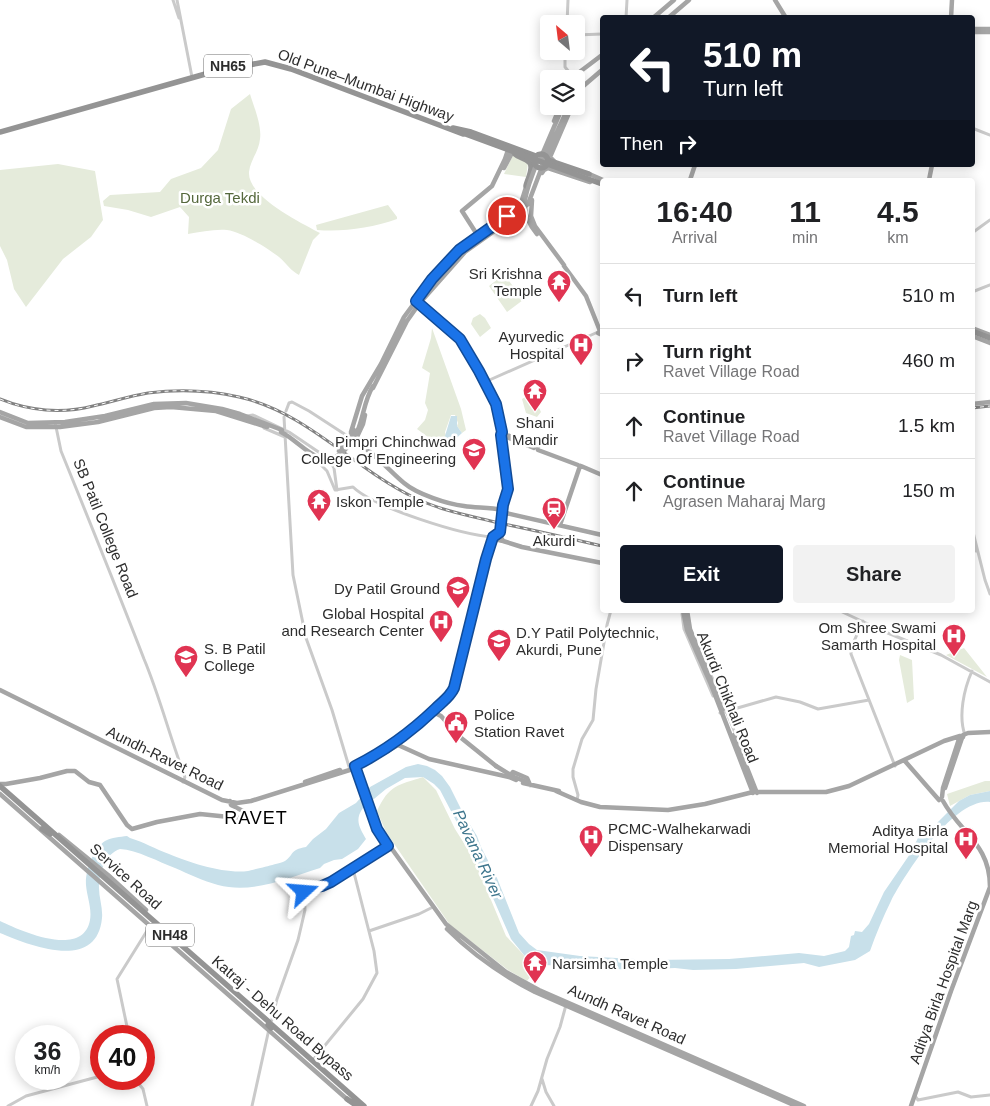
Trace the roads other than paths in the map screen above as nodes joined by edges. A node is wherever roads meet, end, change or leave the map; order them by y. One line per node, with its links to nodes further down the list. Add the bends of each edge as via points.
1 (173, 0): 8 (street)
2 (568, 0): 9 (street)
3 (627, 0): 10 (street)
4 (673, 0): 11 (main road)
5 (688, 0): 12 (main road)
6 (776, 0): 13 (main road)
7 (952, 0): 14 (main road)
8 (177, 3): 25 (street)
9 (567, 15)
10 (626, 15)
11 (655, 15)
12 (670, 15)
13 (785, 15)
14 (951, 15)
15 (979, 29): 16 (main road); 18 (main road); 19 (main road)
16 (975, 30)
17 (975, 30): 19 (main road)
18 (990, 30): 19 (main road)
19 (984, 32)
20 (600, 34): 21 (street)
21 (585, 35)
22 (600, 58): 23 (main road)
23 (585, 70)
24 (600, 71): 26 (main road)
25 (192, 76): 32 (highway, Old Pune–Mumbai Highway / NH65, via 272,60); 34 (highway, Old Pune–Mumbai Highway / NH65)
26 (585, 83)
27 (558, 115): 37 (main road, via 548,136)
28 (558, 115): 43 (main road, via 525,200)
29 (566, 115): 37 (main road)
30 (566, 115): 37 (main road, via 550,158)
31 (566, 115): 42 (main road, via 539,169)
32 (452, 128): 36 (highway, Old Pune–Mumbai Highway / NH65); 36 (highway, via 471,132); 39 (highway, NH65, bridge)
33 (975, 129): 35 (street)
34 (0, 131)
35 (990, 135)
36 (509, 153): 37 (highway, bridge); 37 (highway, via 524,151); 41 (highway, via 531,164); 46 (main road, via 492,186 463,212)
37 (542, 162): 38 (highway, bridge); 38 (main road, via 548,168); 41 (main road, bridge); 42 (main road); 42 (main road); 47 (main road, bridge, via 524,204 526,217)
38 (586, 177): 40 (main road)
39 (600, 182)
40 (600, 182)
41 (526, 186): 43 (main road, via 522,200)
42 (529, 205): 47 (main road, via 534,226); 50 (main road, via 461,255)
43 (507, 216): 46 (main road)
44 (990, 219): 45 (street)
45 (975, 230)
46 (478, 236): 50 (main road, via 459,250 432,279)
47 (563, 266): 51 (main road, via 586,296)
48 (990, 284): 49 (street)
49 (975, 291)
50 (419, 302): 55 (main road, Aundh-Ravet Road, via 458,336); 56 (main road, via 386,365)
51 (600, 330)
52 (600, 332): 55 (street)
53 (975, 334): 54 (highway)
54 (990, 339)
55 (486, 382): 66 (main road, Aundh-Ravet Road)
56 (371, 385): 62 (main road, bridge, via 356,433 341,453 333,458 318,458 289,436); 68 (main road, via 362,396); 69 (main road, via 363,424)
57 (990, 402): 58 (main road)
58 (975, 404)
59 (286, 410): 68 (street, via 292,402)
60 (0, 412): 64 (main road, via 28,423)
61 (0, 417): 64 (main road, via 26,427)
62 (244, 417): 64 (main road, via 166,407 98,422); 64 (main road, via 200,404 176,403 148,406); 65 (street, via 253,416); 67 (street, via 247,422)
63 (284, 417): 65 (street)
64 (56, 427): 100 (street, SB Patil College Road, via 61,448 162,706)
65 (283, 428): 67 (street); 70 (street)
66 (503, 435): 72 (main road); 75 (main road, Aundh-Ravet Road, via 510,486)
67 (284, 436): 74 (street, via 320,464); 99 (street, via 293,575 306,638)
68 (348, 438): 69 (main road)
69 (355, 442): 75 (main road, via 412,488 448,503)
70 (323, 455)
71 (330, 462): 74 (street, via 334,468)
72 (579, 465): 73 (main road); 76 (main road)
73 (600, 472)
74 (336, 490): 78 (street, via 353,487 393,509)
75 (503, 512): 76 (main road); 78 (main road, Aundh-Ravet Road)
76 (559, 525): 77 (main road)
77 (600, 535)
78 (497, 538): 81 (main road, via 522,547); 91 (main road, Aundh-Ravet Road, via 486,559 454,688)
79 (975, 540): 82 (street)
80 (975, 548): 82 (street)
81 (600, 563)
82 (990, 595)
83 (611, 613): 106 (street, via 593,720 582,739 573,769)
84 (686, 613): 92 (main road, Akurdi Chikhali Road)
85 (846, 613): 86 (street)
86 (862, 621): 87 (street); 90 (street, via 850,652)
87 (972, 671): 88 (street); 94 (street, via 964,699)
88 (990, 681)
89 (0, 689): 100 (main road, Aundh-Ravet Road)
90 (868, 700): 92 (street, via 818,709 774,697); 97 (street)
91 (434, 711): 95 (main road, Aundh-Ravet Road); 101 (main road, bridge, via 460,737 496,765)
92 (723, 714): 103 (main road, Akurdi Chikhali Road)
93 (990, 732): 94 (main road); 104 (main road, bridge, via 963,734)
94 (961, 737): 96 (main road); 104 (main road)
95 (399, 742): 98 (main road, Aundh-Ravet Road); 101 (main road, via 407,750 429,759)
96 (906, 760): 97 (main road); 104 (main road, Aditya Birla Hospital Marg)
97 (895, 766): 103 (main road, via 841,790 820,793)
98 (357, 767): 99 (main road, Aundh-Ravet Road); 108 (main road, via 380,834)
99 (350, 769): 105 (main road, Aundh-Ravet Road, via 250,798)
100 (185, 781): 105 (main road, Aundh-Ravet Road)
101 (529, 783): 106 (main road)
102 (0, 787): 105 (main road, via 75,771 88,782 100,785 132,829 200,814 243,818 243,812 230,805); 107 (highway, NH48)
103 (755, 792): 106 (main road, via 668,810 631,809)
104 (943, 796): 126 (main road, Aditya Birla Hospital Marg, via 946,807 986,860 990,873 989,892)
105 (230, 800)
106 (577, 800)
107 (47, 829): 109 (highway, Katraj - Dehu Road Bypass / NH48); 109 (main road, Service Road); 109 (main road, Service Road)
108 (389, 846): 110 (street); 112 (main road); 114 (main road)
109 (87, 863): 111 (highway, Katraj - Dehu Road Bypass / NH48)
110 (353, 869): 115 (street); 119 (street, via 325,885 304,890 305,906 298,940)
111 (105, 879): 113 (main road, Service Road); 116 (highway, Katraj - Dehu Road Bypass / NH48); 119 (highway, Katraj - Dehu Road Bypass / NH48)
112 (431, 908): 114 (main road); 115 (street)
113 (150, 926): 116 (main road, Service Road); 118 (street, via 117,979)
114 (449, 929): 117 (main road, Aundh Ravet Road, via 508,978)
115 (369, 931): 120 (street, via 377,973 363,999)
116 (193, 961): 119 (highway, Katraj - Dehu Road Bypass / NH48)
117 (566, 1003): 121 (street); 135 (main road, Aundh Ravet Road); 136 (main road, Aundh Ravet Road)
118 (127, 1025)
119 (270, 1025): 120 (highway, Katraj - Dehu Road Bypass / NH48); 125 (main road); 129 (street); 130 (highway, Katraj - Dehu Road Bypass / NH48)
120 (313, 1059): 131 (highway, Katraj - Dehu Road Bypass / NH48); 132 (main road)
121 (542, 1078): 133 (street); 134 (street)
122 (90, 1079): 127 (street, via 26,1096)
123 (143, 1090): 128 (street)
124 (989, 1096): 126 (street, via 971,1097 960,1093)
125 (347, 1099): 130 (highway)
126 (912, 1102)
127 (8, 1106)
128 (147, 1106)
129 (252, 1106)
130 (357, 1106)
131 (364, 1106)
132 (368, 1106)
133 (532, 1106)
134 (554, 1106)
135 (796, 1106)
136 (804, 1106)

